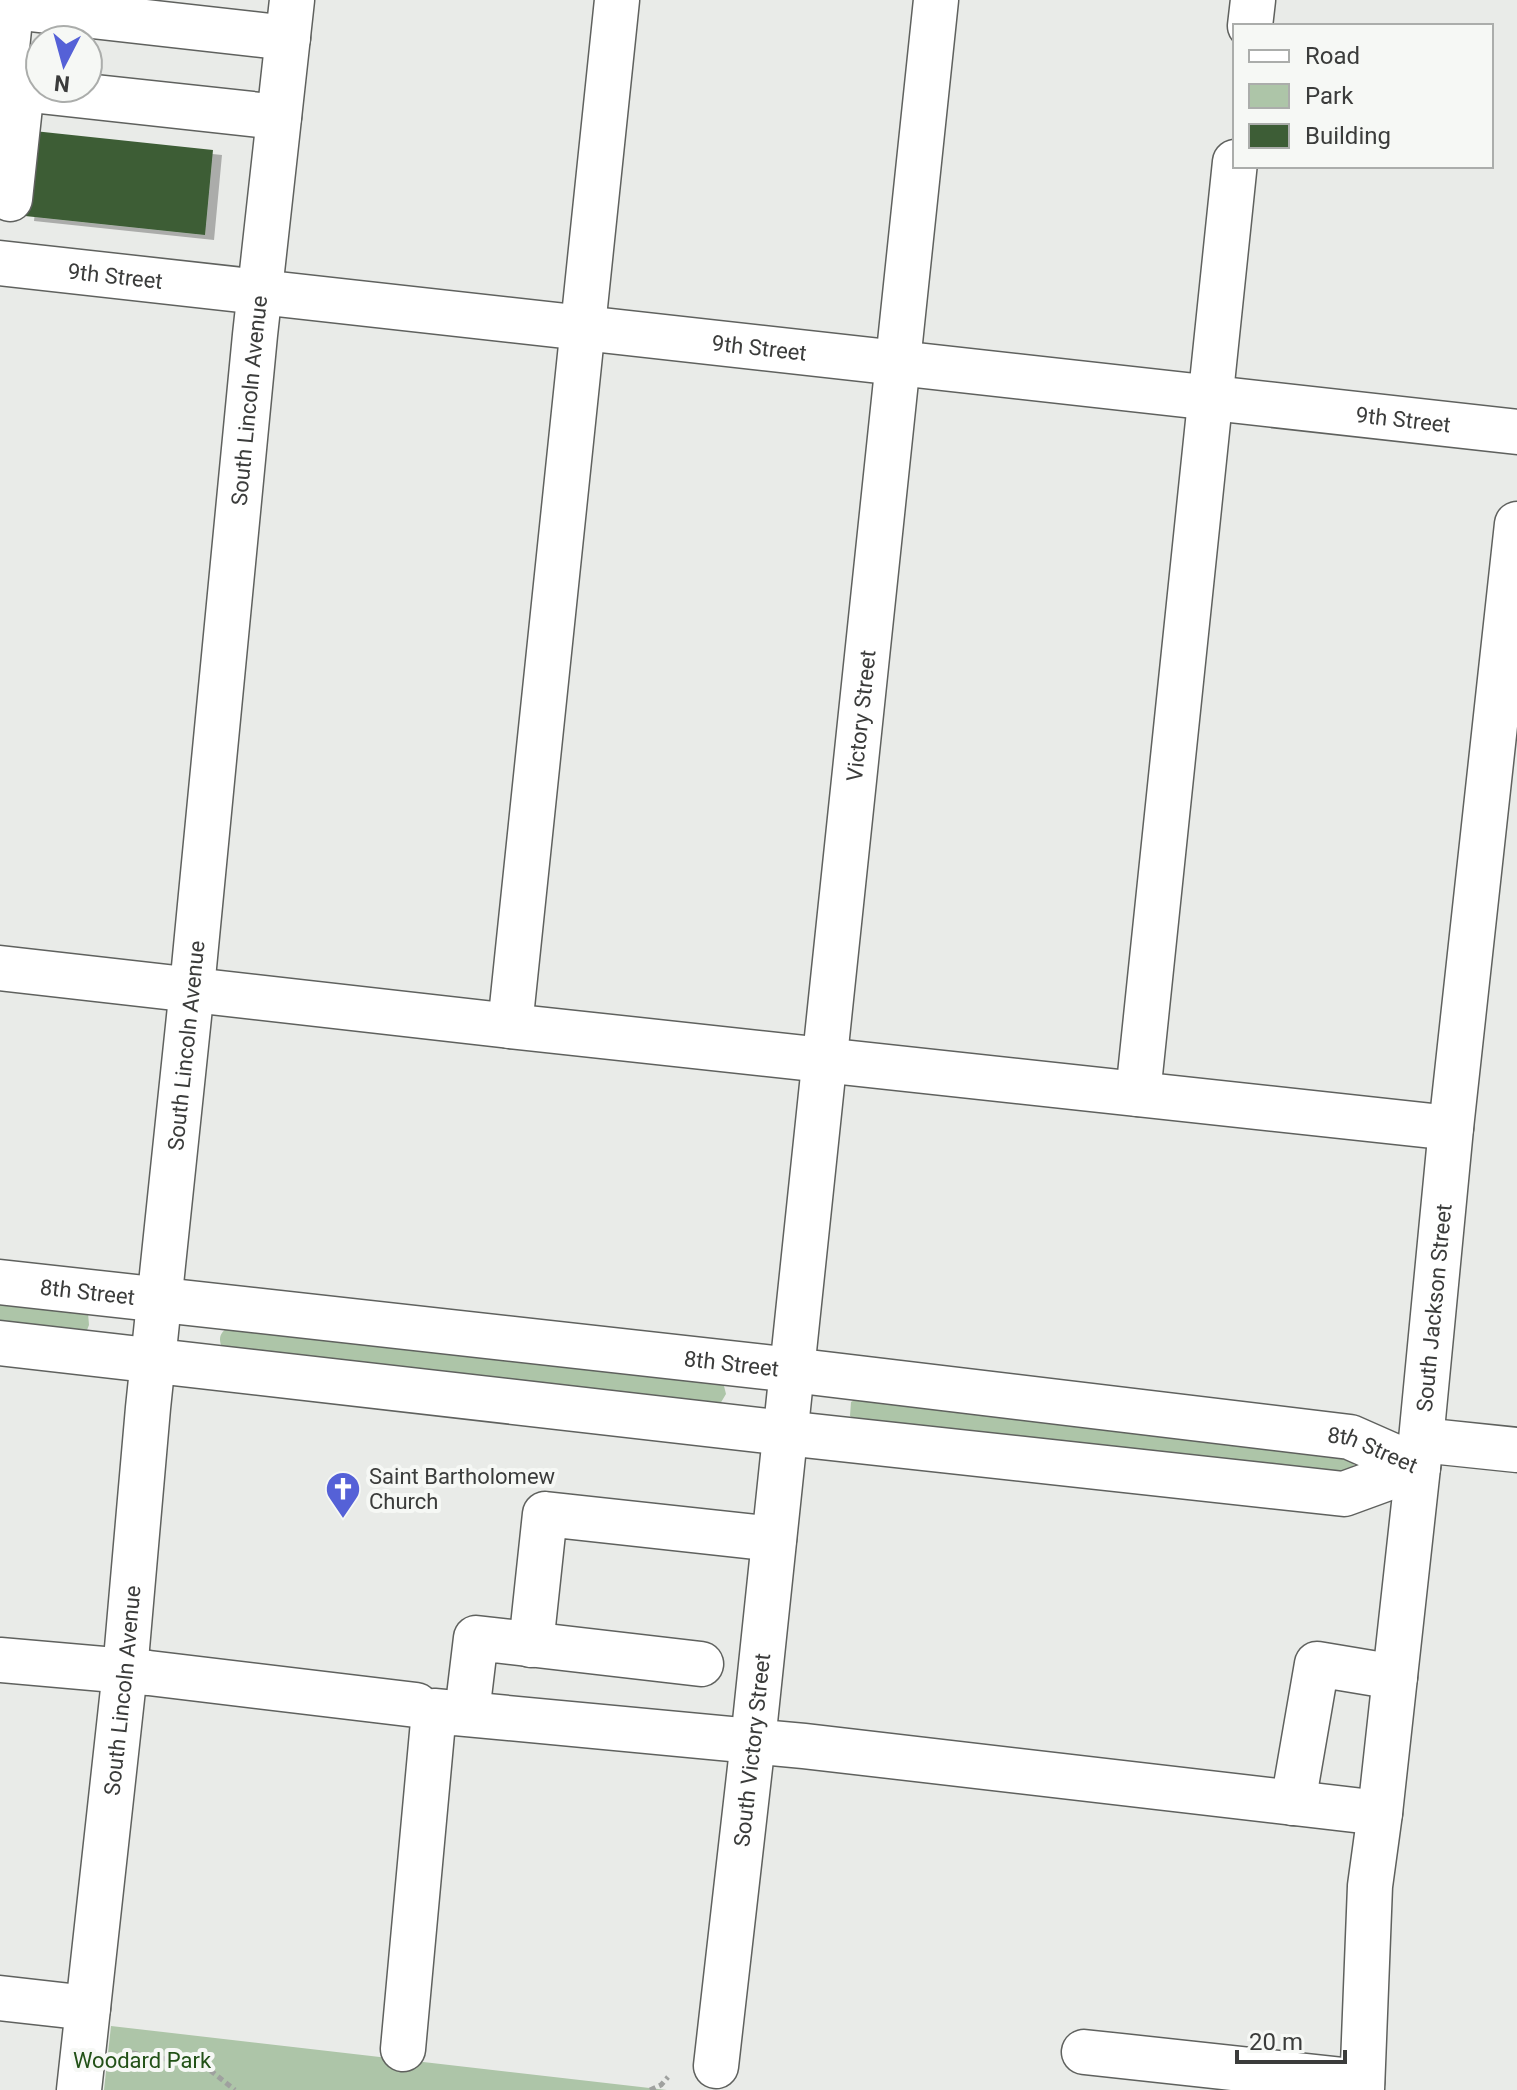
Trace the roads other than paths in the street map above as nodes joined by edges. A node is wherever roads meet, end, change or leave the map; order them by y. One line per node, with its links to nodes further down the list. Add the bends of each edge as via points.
1 (617, 0): 13 (street)
2 (936, 0): 14 (street, Victory Street)
3 (1253, 0): 6 (street)
4 (12, 4): 5 (street); 7 (street, via 3,87)
5 (290, 19): 8 (street, South Lincoln Avenue)
6 (1250, 24)
7 (22, 88): 8 (street); 10 (street)
8 (279, 117): 12 (street, South Lincoln Avenue)
9 (1234, 168): 15 (street)
10 (10, 199)
11 (0, 263): 12 (street, 9th Street)
12 (260, 291): 13 (street, 9th Street); 19 (street, South Lincoln Avenue)
13 (584, 327): 14 (street, 9th Street); 20 (street)
14 (898, 363): 15 (street, 9th Street); 21 (street, Victory Street)
15 (1209, 398): 16 (street, 9th Street); 22 (street)
16 (1517, 432)
17 (1517, 524): 23 (street, South Jackson Street)
18 (0, 968): 19 (street)
19 (192, 988): 20 (street); 25 (street, South Lincoln Avenue)
20 (510, 1026): 21 (street)
21 (824, 1059): 22 (street); 28 (street, Victory Street)
22 (1138, 1094): 23 (street)
23 (1451, 1128): 31 (street, South Jackson Street)
24 (0, 1282): 25 (street, 8th Street)
25 (159, 1300): 27 (street, South Lincoln Avenue); 28 (street, 8th Street)
26 (0, 1343): 27 (street, 8th Street)
27 (153, 1362): 29 (street, 8th Street); 36 (street, South Lincoln Avenue)
28 (792, 1370): 29 (street, Victory Street); 31 (street, 8th Street, via 1350,1437)
29 (785, 1433): 31 (street, 8th Street, via 1344,1494); 32 (street, South Victory Street)
30 (1517, 1450): 31 (street, 8th Street)
31 (1419, 1453): 37 (street, South Jackson Street)
32 (774, 1539): 33 (street, via 545,1514); 40 (street, South Victory Street)
33 (531, 1645): 35 (street); 39 (street, via 476,1638)
34 (0, 1660): 36 (street)
35 (701, 1664)
36 (125, 1671): 38 (street); 44 (street, South Lincoln Avenue)
37 (1395, 1677): 41 (street, via 1317,1664); 42 (street, South Jackson Street)
38 (416, 1705)
39 (467, 1713): 40 (street); 45 (street, via 434,1711)
40 (753, 1741): 41 (street); 47 (street, South Victory Street)
41 (1293, 1803): 42 (street)
42 (1380, 1813): 48 (street, South Jackson Street, via 1370,1886)
43 (0, 1998): 44 (street)
44 (88, 2008): 49 (street, South Lincoln Avenue)
45 (403, 2049)
46 (1084, 2052): 48 (street)
47 (716, 2066)
48 (1362, 2086)
49 (79, 2090)

